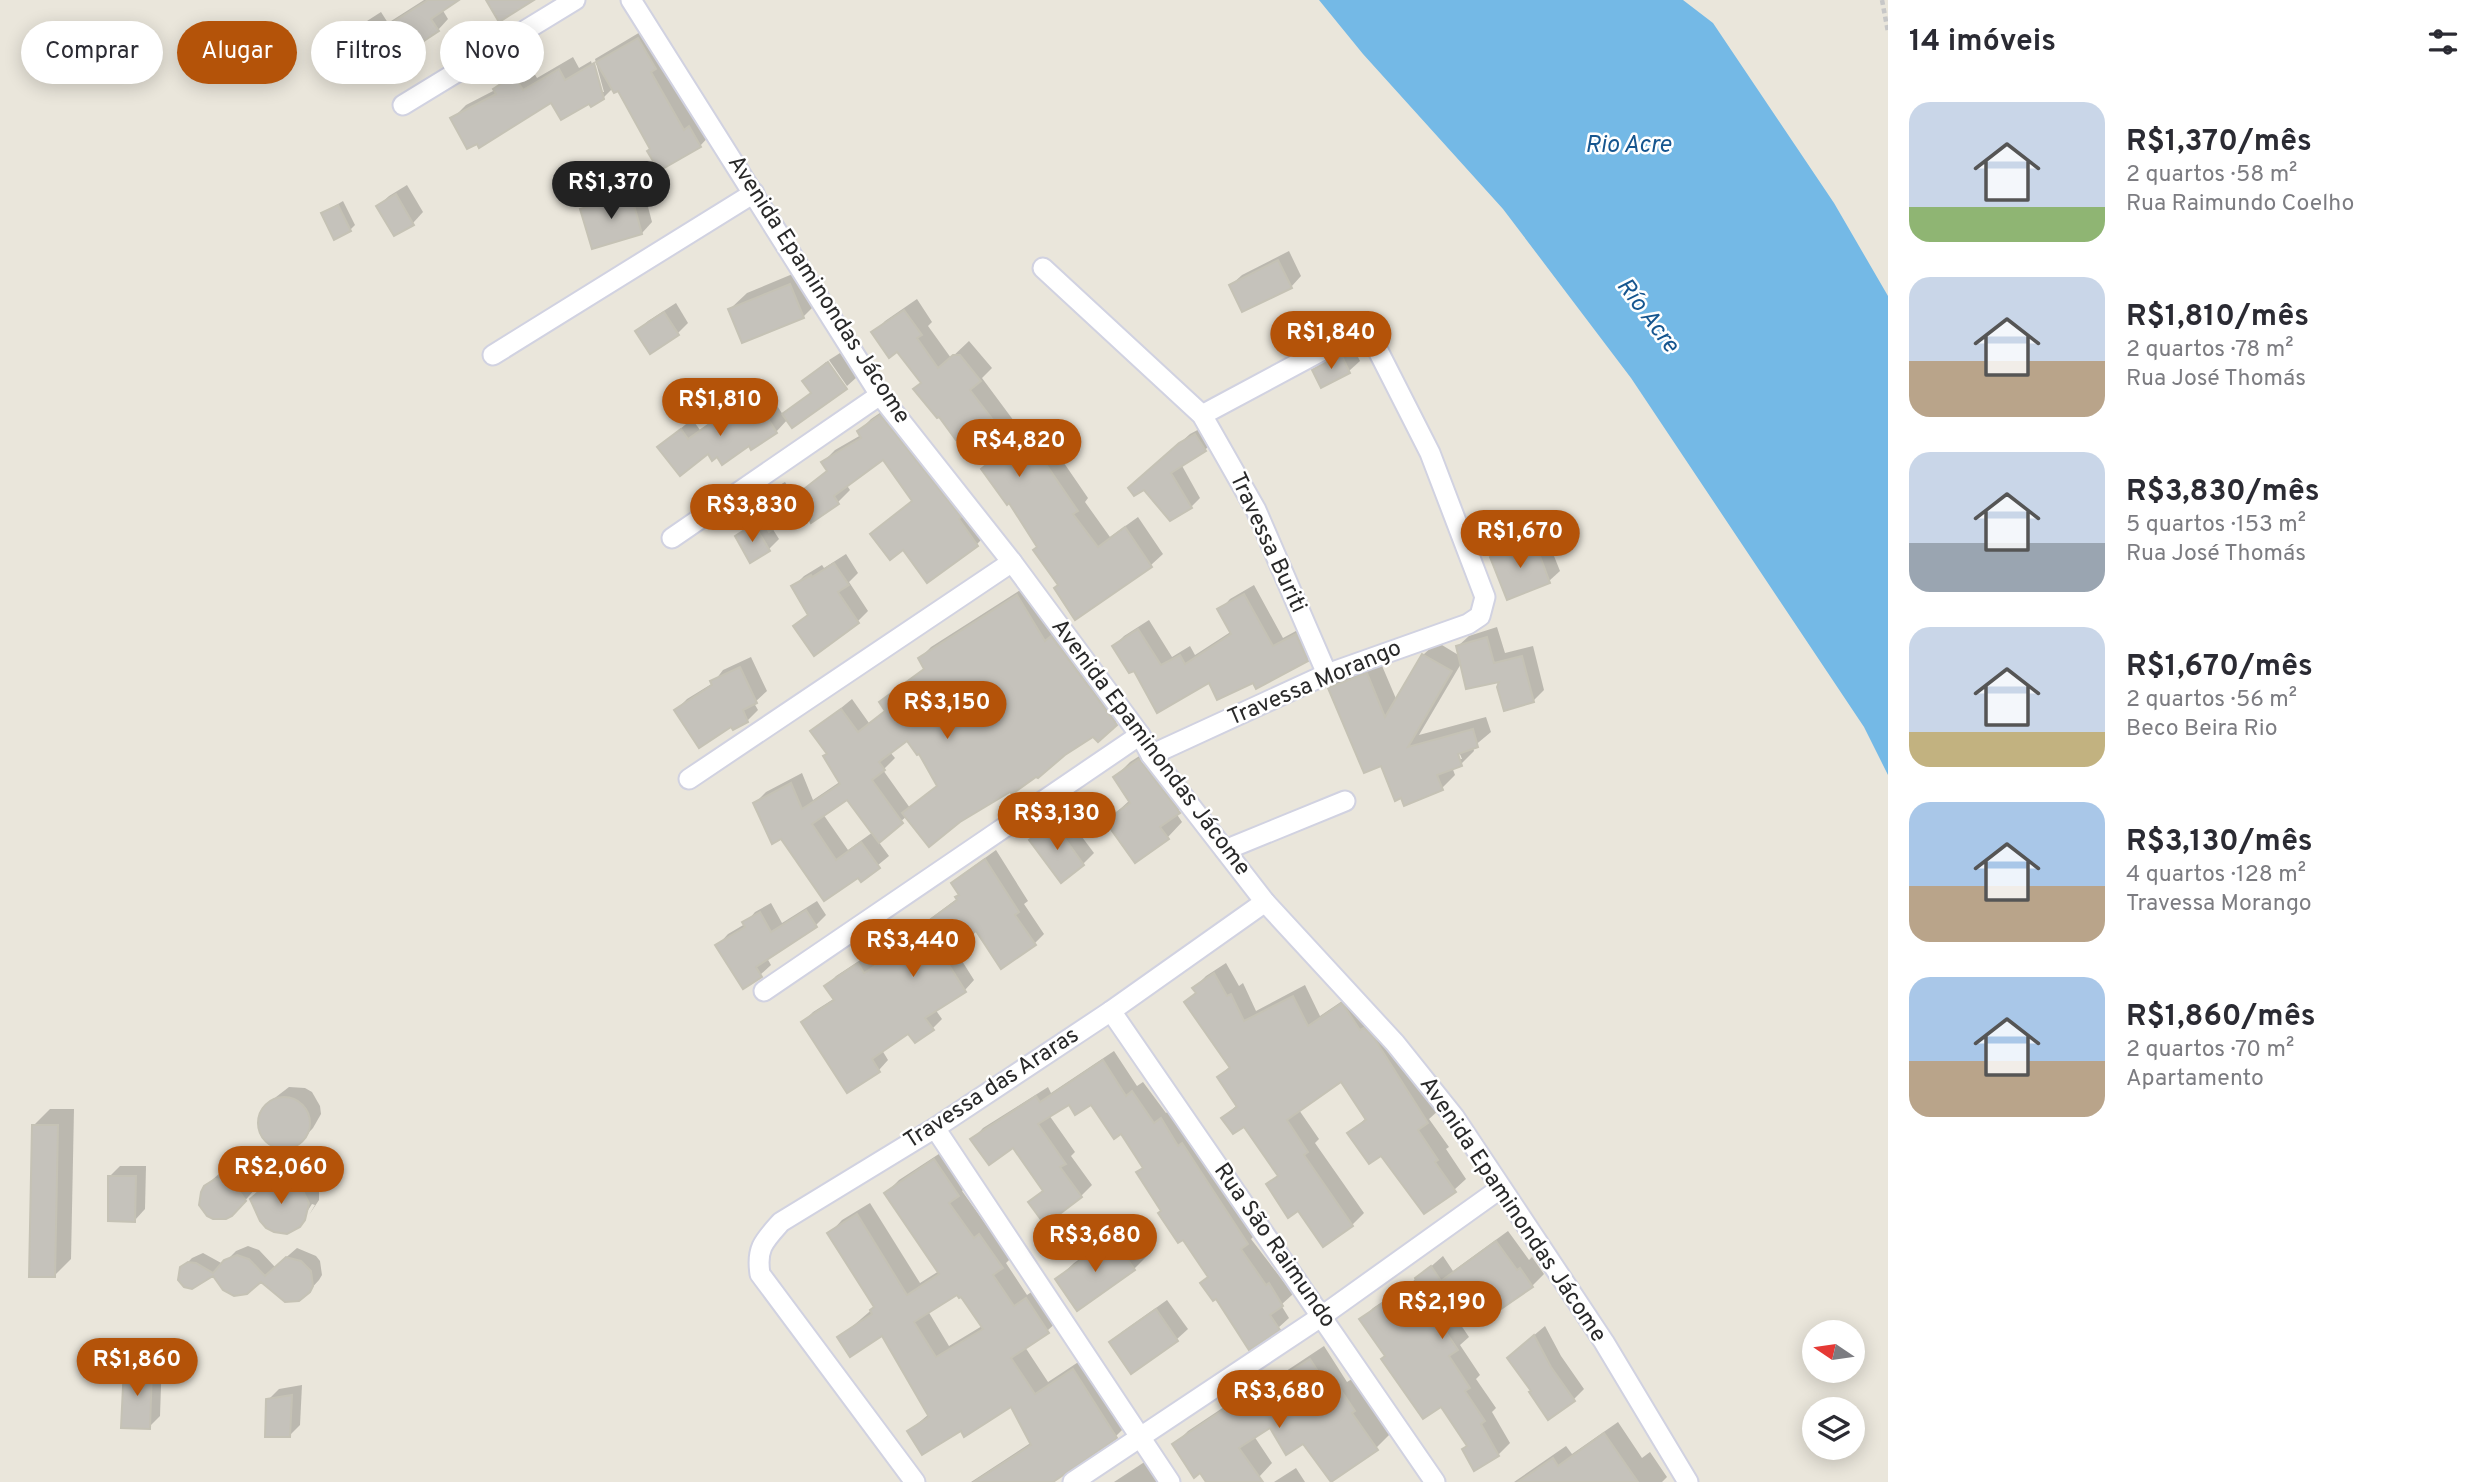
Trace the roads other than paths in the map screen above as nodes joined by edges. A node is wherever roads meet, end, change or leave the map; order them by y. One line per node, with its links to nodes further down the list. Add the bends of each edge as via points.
1 (575, 0): 3 (street)
2 (631, 0): 4 (street, Avenida Epaminondas Jácome)
3 (402, 104)
4 (754, 193): 6 (street); 7 (street, Avenida Epaminondas Jácome)
5 (1043, 268): 8 (street, Travessa Buriti)
6 (493, 355)
7 (880, 394): 9 (street); 10 (street, Avenida Epaminondas Jácome)
8 (1202, 415): 11 (street, Travessa Buriti, via 1256,510); 11 (street, Travessa Morango, via 1366,327 1430,453 1485,597 1480,616)
9 (672, 538)
10 (1012, 562): 12 (street, Avenida Epaminondas Jácome); 14 (street)
11 (1327, 674): 13 (street, Travessa Morango)
12 (1140, 735): 13 (street, Avenida Epaminondas Jácome); 18 (street)
13 (1151, 755): 16 (street, Avenida Epaminondas Jácome)
14 (689, 779)
15 (1345, 801): 16 (street)
16 (1225, 850): 17 (street, Avenida Epaminondas Jácome)
17 (1265, 902): 19 (street, Travessa das Araras); 21 (street, Avenida Epaminondas Jácome, via 1395,1043 1455,1118)
18 (764, 990)
19 (1111, 1012): 20 (street, Travessa das Araras); 22 (street, Rua São Raimundo)
20 (935, 1128): 23 (street); 24 (street, Travessa das Araras, via 781,1222 762,1242 758,1260 760,1274)
21 (1501, 1188): 22 (street); 28 (street, Avenida Epaminondas Jácome, via 1604,1342)
22 (1322, 1316): 23 (street); 27 (street, Rua São Raimundo)
23 (1140, 1438): 25 (street); 26 (street)
24 (915, 1482)
25 (1073, 1482)
26 (1170, 1482)
27 (1436, 1482)
28 (1688, 1482)

